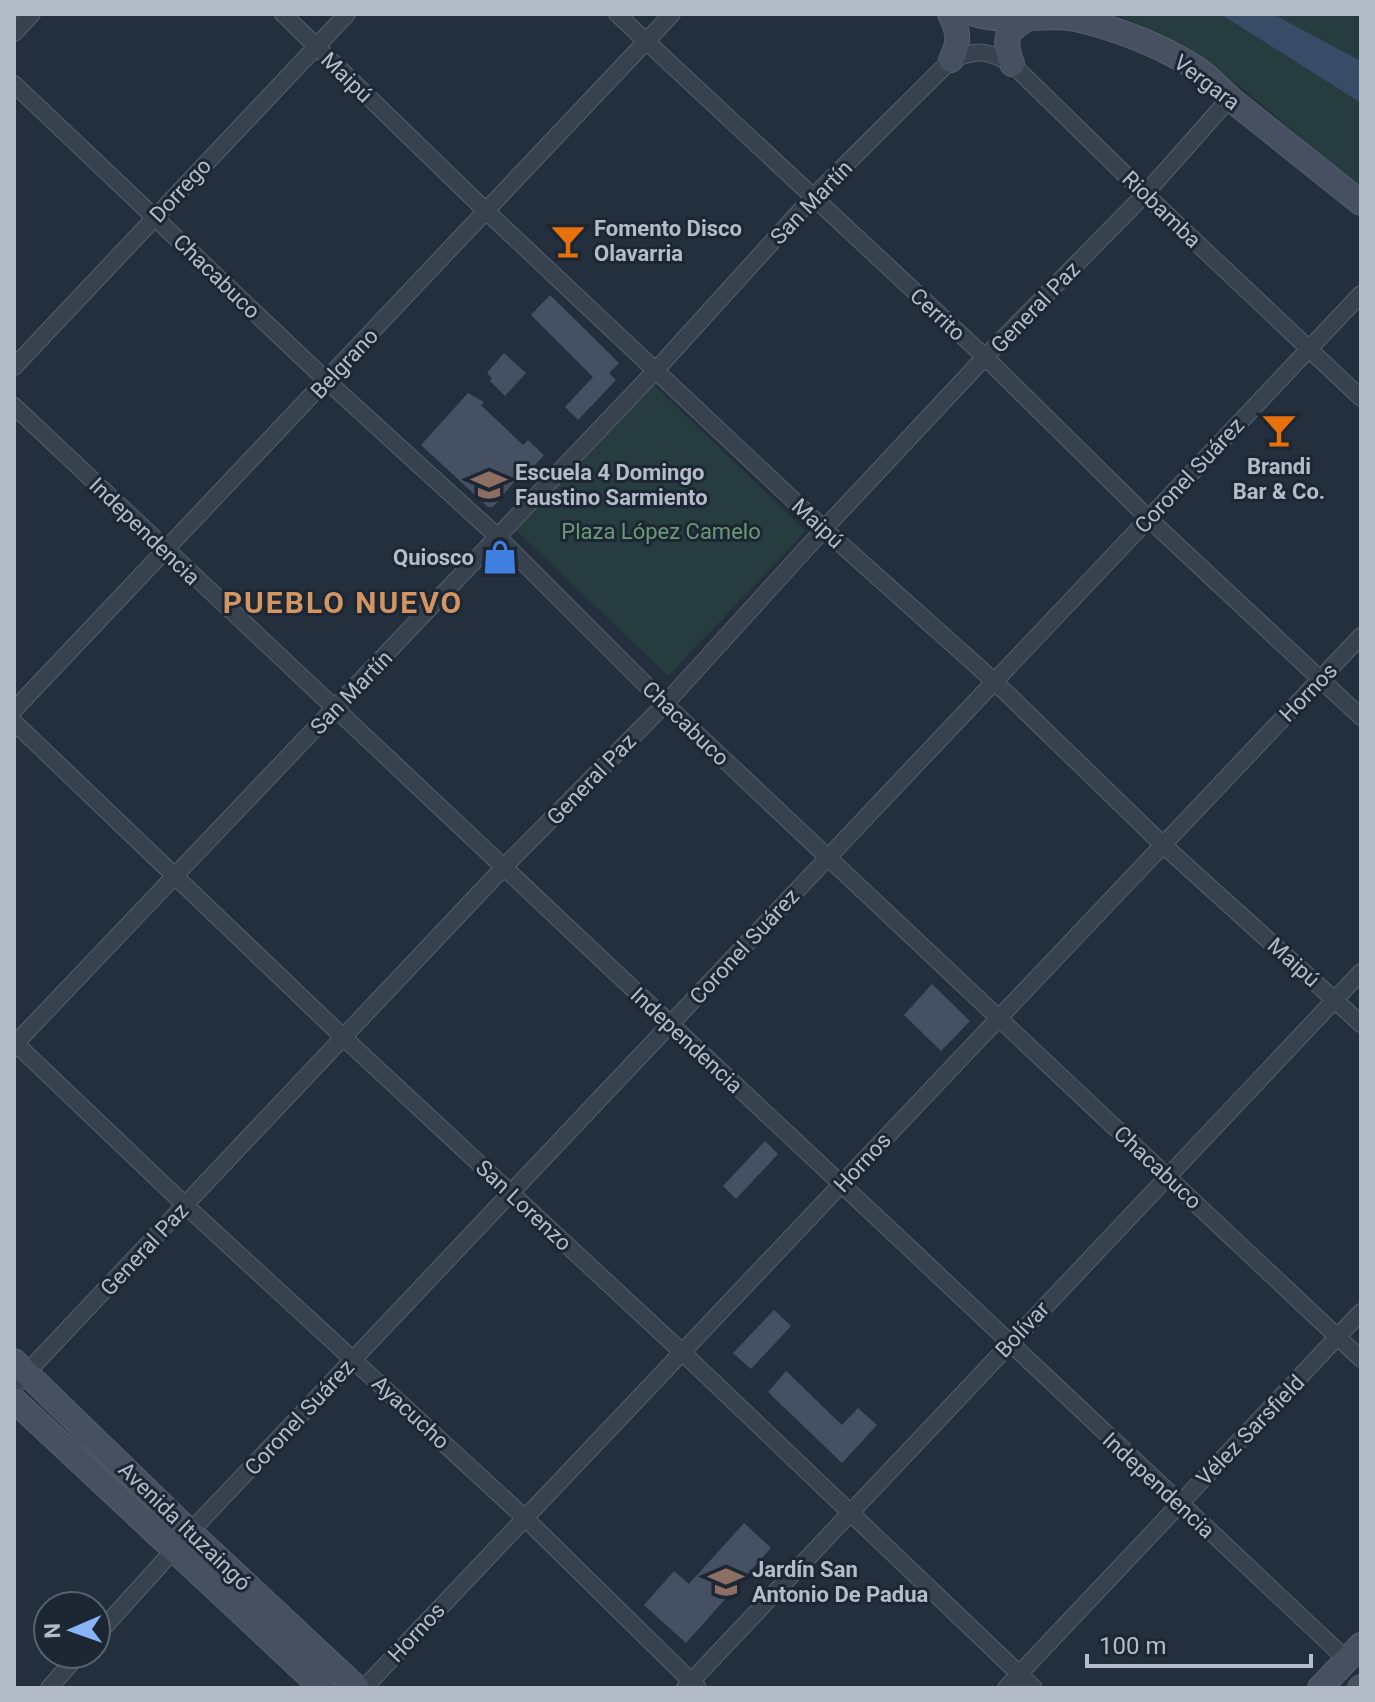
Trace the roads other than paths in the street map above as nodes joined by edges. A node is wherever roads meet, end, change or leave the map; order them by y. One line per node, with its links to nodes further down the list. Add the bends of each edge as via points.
1 (32, 14): 9 (street)
2 (283, 14): 11 (street, Maipú)
3 (347, 14): 11 (street, Dorrego)
4 (617, 14): 10 (street, Cerrito)
5 (672, 14): 10 (street, Belgrano)
6 (950, 14): 12 (main road, via 959,38)
7 (975, 14): 8 (main road)
8 (1027, 19): 13 (main road, via 1007,37); 15 (main road, Vergara, via 1078,19 1128,34 1199,70)
9 (14, 33)
10 (645, 42): 17 (street, Cerrito); 19 (street, Belgrano)
11 (316, 47): 19 (street, Maipú); 20 (street, Dorrego)
12 (951, 60): 13 (street, Riobamba, via 990,52); 17 (street, San Martín)
13 (1012, 64): 16 (street, Riobamba)
14 (14, 84): 20 (street, Chacabuco)
15 (1230, 98): 16 (street, General Paz); 18 (main road, Vergara)
16 (1145, 194): 22 (street, Riobamba); 23 (street, General Paz)
17 (812, 198): 23 (street, Cerrito); 25 (street, San Martín)
18 (1361, 203)
19 (486, 211): 25 (street, Maipú); 26 (street, Belgrano)
20 (155, 217): 24 (street, Dorrego); 26 (street, Chacabuco)
21 (1361, 294): 22 (street, Coronel Suárez)
22 (1308, 349): 27 (street, Riobamba); 29 (street, Coronel Suárez)
23 (985, 357): 29 (street, Cerrito); 30 (street, General Paz)
24 (14, 367)
25 (656, 370): 30 (street, Maipú); 31 (street, San Martín)
26 (327, 381): 31 (street, Chacabuco); 32 (street, Belgrano)
27 (1361, 398)
28 (14, 406): 32 (street, Independencia)
29 (1148, 518): 34 (street, Cerrito); 35 (street, Coronel Suárez)
30 (824, 529): 35 (street, Maipú); 36 (street, General Paz)
31 (498, 537): 36 (street, Chacabuco); 38 (street, San Martín)
32 (166, 551): 37 (street, Belgrano); 38 (street, Independencia)
33 (1361, 636): 34 (street, Hornos)
34 (1321, 679): 39 (street, Cerrito); 41 (street, Hornos)
35 (994, 681): 41 (street, Maipú); 42 (street, Coronel Suárez)
36 (665, 704): 42 (street, Chacabuco); 43 (street, General Paz)
37 (14, 710)
38 (334, 710): 43 (street, Independencia); 44 (street, San Martín)
39 (1361, 717)
40 (14, 722): 44 (street, San Lorenzo)
41 (1162, 844): 46 (street, Maipú); 47 (street, Hornos)
42 (827, 858): 47 (street, Chacabuco); 48 (street, Coronel Suárez)
43 (503, 868): 48 (street, Independencia); 50 (street, General Paz)
44 (174, 877): 50 (street, San Lorenzo); 51 (street, San Martín)
45 (1361, 972): 46 (street, Bolívar)
46 (1335, 999): 49 (street, Maipú); 52 (street, Bolívar)
47 (997, 1018): 52 (street, Chacabuco); 53 (street, Hornos)
48 (670, 1024): 53 (street, Independencia); 54 (street, Coronel Suárez)
49 (1361, 1024)
50 (343, 1037): 54 (street, San Lorenzo); 55 (street, General Paz)
51 (14, 1043): 55 (street, Ayacucho)
52 (1167, 1176): 57 (street, Chacabuco); 58 (street, Bolívar)
53 (841, 1183): 58 (street, Independencia); 59 (street, Hornos)
54 (511, 1193): 59 (street, San Lorenzo); 60 (street, Coronel Suárez)
55 (185, 1205): 60 (street, Ayacucho); 62 (street, General Paz)
56 (1361, 1312): 57 (street, Vélez Sarsfield)
57 (1338, 1337): 61 (street, Chacabuco); 64 (street, Vélez Sarsfield)
58 (1009, 1343): 64 (street, Independencia); 65 (street, Bolívar)
59 (682, 1352): 65 (street, San Lorenzo); 66 (street, Hornos)
60 (354, 1359): 66 (street, Ayacucho); 67 (street, Coronel Suárez)
61 (1361, 1359)
62 (18, 1374): 67 (main road, Avenida Ituzaingó)
63 (14, 1400): 67 (main road, Avenida Ituzaingó)
64 (1179, 1504): 69 (street, Independencia); 71 (street, Vélez Sarsfield)
65 (849, 1512): 71 (street, San Lorenzo); 72 (street, Bolívar)
66 (525, 1518): 72 (street, Ayacucho); 76 (street, Hornos)
67 (182, 1541): 68 (street, Coronel Suárez); 74 (main road, Avenida Ituzaingó); 75 (main road, Avenida Ituzaingó)
68 (112, 1618)
69 (1356, 1660): 79 (main road)
70 (65, 1670): 73 (street)
71 (1019, 1674): 77 (street, Vélez Sarsfield); 78 (street, San Lorenzo)
72 (691, 1686)
73 (49, 1688)
74 (322, 1688)
75 (357, 1688)
76 (364, 1688)
77 (1006, 1688)
78 (1034, 1688)
79 (1320, 1688)

